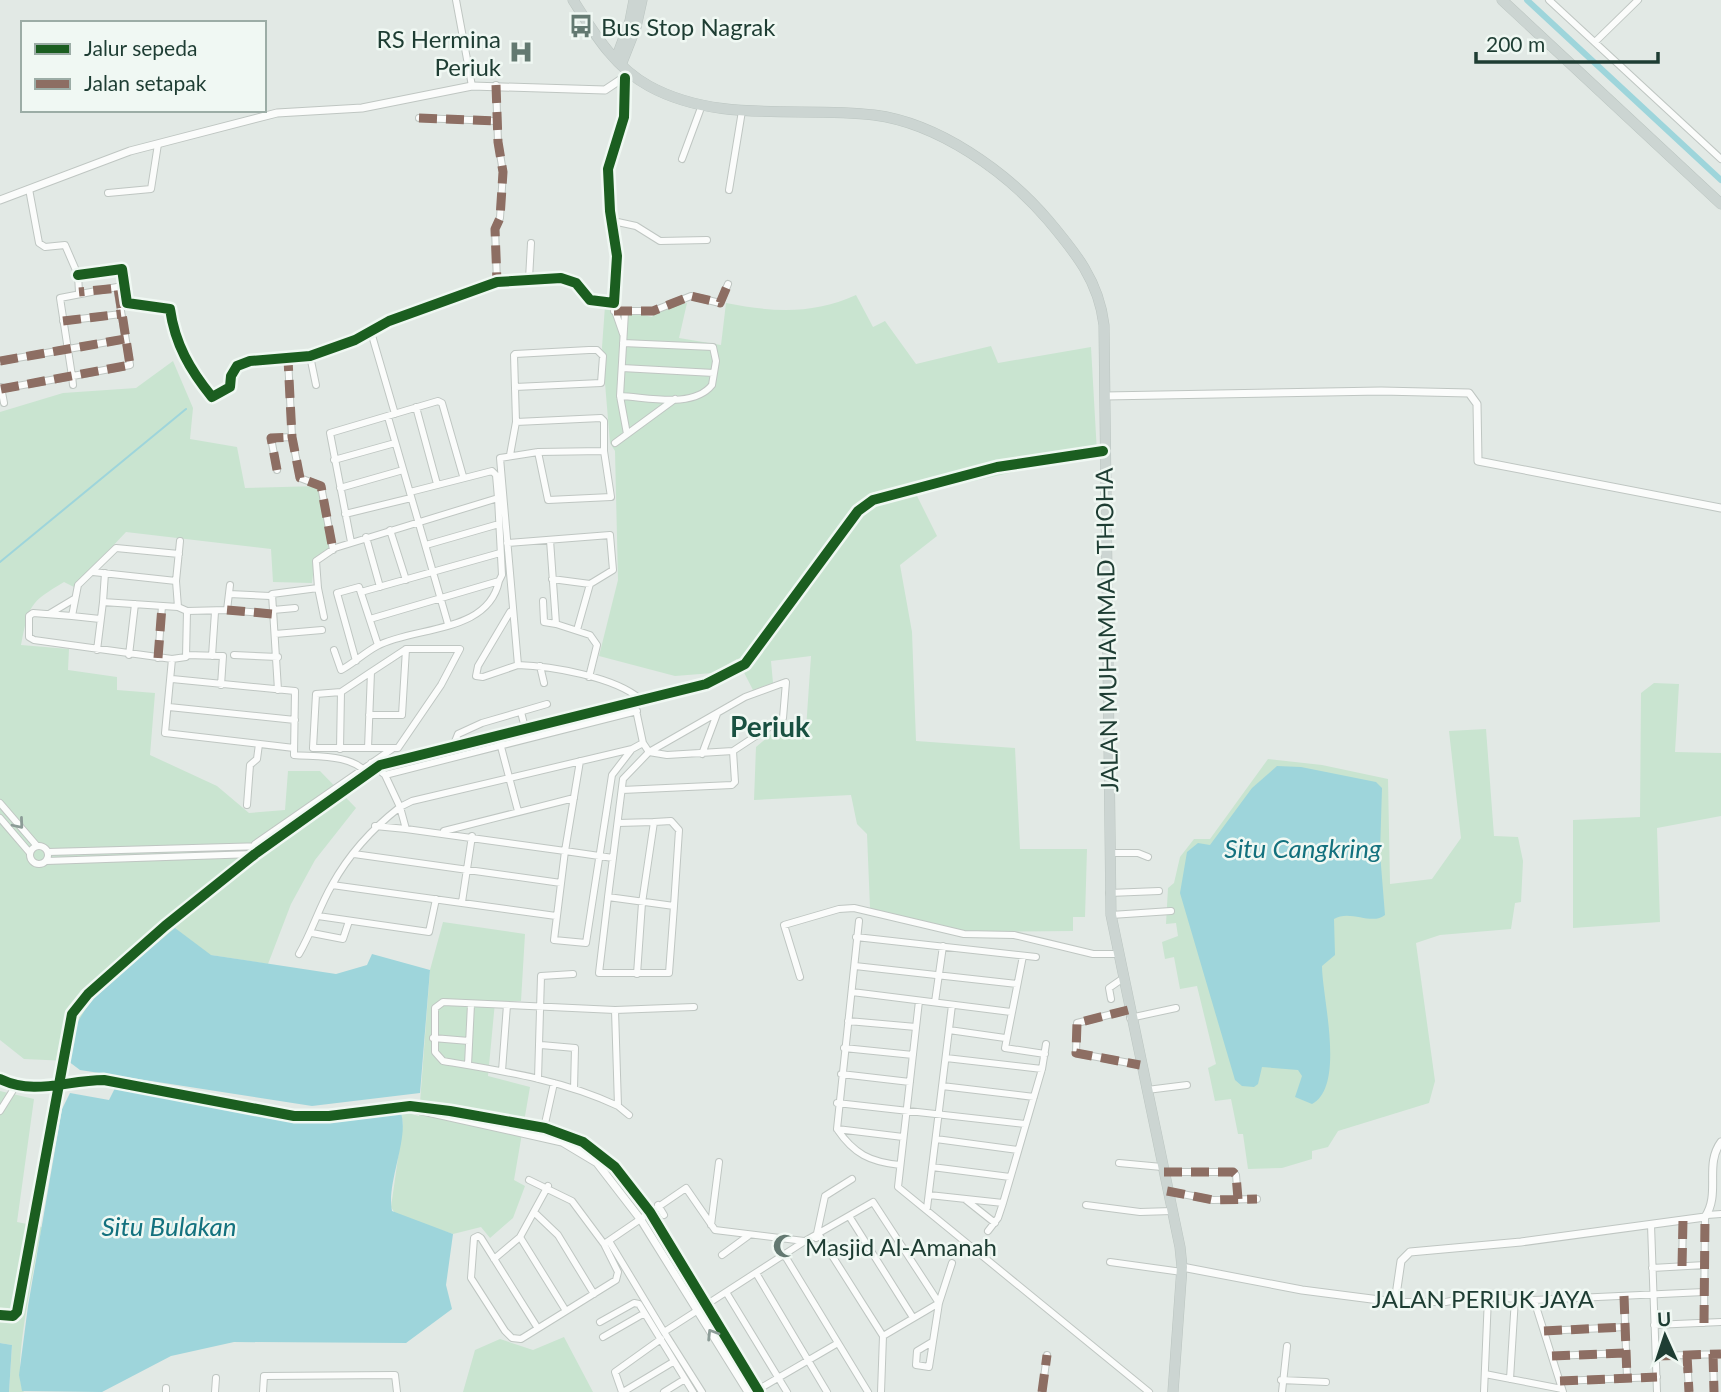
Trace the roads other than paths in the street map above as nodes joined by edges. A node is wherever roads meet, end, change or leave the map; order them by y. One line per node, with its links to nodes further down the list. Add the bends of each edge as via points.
1 (456, 0): 11 (street)
2 (573, 0): 9 (main road, JALAN MUHAMMAD THOHA)
3 (634, 0): 9 (main road)
4 (642, 0): 9 (main road, via 636,27)
5 (1502, 0): 24 (main road)
6 (1549, 0): 8 (street)
7 (1638, 0): 8 (street)
8 (1595, 42): 19 (street)
9 (619, 62): 10 (main road, JALAN MUHAMMAD THOHA)
10 (627, 76): 12 (street, via 605,89); 13 (main road, JALAN MUHAMMAD THOHA); 25 (street, via 624,117 608,169)
11 (472, 86): 12 (street); 17 (street, via 362,108 277,113)
12 (496, 86): 16 (street)
13 (702, 105): 14 (main road, JALAN MUHAMMAD THOHA); 18 (street)
14 (742, 111): 21 (street); 53 (main road, JALAN MUHAMMAD THOHA, via 895,119 936,135 1010,183 1073,248 1093,281 1104,325)
15 (419, 118): 16 (street)
16 (496, 121): 30 (street, via 503,172 495,229)
17 (158, 144): 20 (street); 22 (street, via 151,189)
18 (682, 159)
19 (1721, 159)
20 (29, 189): 23 (street); 28 (street, via 39,243 46,247 65,244)
21 (729, 190)
22 (107, 193)
23 (0, 200)
24 (1721, 204)
25 (613, 221): 26 (street, via 636,226 660,241); 33 (street, via 617,256)
26 (707, 240)
27 (531, 243): 29 (street)
28 (78, 275): 32 (street); 43 (street, via 122,269 127,303 170,309 181,353 212,397 230,387 237,366)
29 (529, 279): 30 (street); 33 (street, via 561,278 576,283 590,300)
30 (497, 282): 38 (street)
31 (728, 284): 35 (street, via 720,303 691,296 653,311)
32 (79, 292): 36 (street, via 117,287); 37 (street, via 61,297)
33 (614, 303): 34 (street)
34 (614, 311): 35 (street); 39 (street)
35 (625, 312): 39 (street)
36 (121, 314): 37 (street); 40 (street)
37 (63, 321): 41 (street)
38 (371, 332): 42 (street); 57 (street)
39 (624, 339): 45 (street); 46 (street, via 713,347)
40 (125, 340): 41 (street); 47 (street, via 130,365)
41 (67, 349): 44 (street); 47 (street)
42 (310, 356): 43 (street); 49 (street)
43 (288, 359): 60 (street)
44 (0, 361)
45 (622, 368): 46 (street); 52 (street)
46 (714, 373): 54 (street, via 708,391)
47 (72, 376): 48 (street); 50 (street)
48 (73, 385)
49 (316, 386)
50 (0, 387): 55 (street)
51 (515, 387): 51 (street, via 601,383 603,356 597,350 516,353); 58 (street)
52 (620, 396): 54 (street); 59 (street)
53 (1105, 396): 64 (main road, JALAN MUHAMMAD THOHA); 75 (street, via 1469,393 1477,404 1478,461)
54 (675, 399): 59 (street)
55 (4, 403)
56 (416, 407): 57 (street); 70 (street, via 442,403); 71 (street)
57 (392, 416): 61 (street); 67 (street, via 329,434)
58 (516, 422): 63 (street, via 601,418); 66 (street)
59 (627, 433): 62 (street)
60 (292, 437): 68 (street, via 272,437); 86 (street, via 300,478 321,486)
61 (395, 443): 67 (street); 69 (street)
62 (615, 443)
63 (604, 451): 65 (street); 65 (street, via 611,498 559,500 545,496)
64 (1103, 451): 147 (street, via 997,467 873,500 858,512 745,664 706,684); 200 (main road, JALAN MUHAMMAD THOHA)
65 (538, 452): 66 (street)
66 (510, 454): 84 (street, via 499,460)
67 (334, 460): 72 (street)
68 (277, 470)
69 (403, 470): 72 (street); 73 (street)
70 (464, 476): 71 (street); 74 (street, via 492,471)
71 (437, 484): 73 (street)
72 (340, 488): 76 (street)
73 (410, 495): 76 (street); 77 (street)
74 (498, 498): 77 (street); 78 (street)
75 (1721, 508)
76 (345, 513): 83 (street)
77 (419, 522): 79 (street); 85 (street)
78 (499, 524): 85 (street); 87 (street)
79 (390, 530): 80 (street); 93 (street)
80 (366, 537): 83 (street); 98 (street)
81 (550, 540): 84 (street); 92 (street); 96 (street, via 610,535 613,570)
82 (180, 541): 88 (street)
83 (351, 542): 86 (street)
84 (507, 543): 113 (street)
85 (426, 545): 90 (street)
86 (332, 550): 99 (street, via 316,561)
87 (500, 553): 90 (street); 95 (street)
88 (179, 554): 89 (street, via 116,548); 94 (street)
89 (93, 572): 91 (street); 104 (street, via 78,585)
90 (433, 572): 93 (street); 103 (street)
91 (105, 573): 94 (street); 106 (street)
92 (552, 579): 96 (street); 122 (street)
93 (406, 580): 98 (street)
94 (176, 581): 109 (street)
95 (499, 581): 103 (street); 121 (street, via 479,614)
96 (590, 584): 123 (street)
97 (230, 585): 101 (street)
98 (380, 587): 100 (street)
99 (318, 588): 102 (street); 118 (street)
100 (361, 593): 120 (street); 137 (street, via 355,587 336,594)
101 (229, 594): 102 (street); 111 (street)
102 (270, 596): 115 (street)
103 (441, 598): 120 (street); 121 (street)
104 (74, 599): 116 (street); 117 (street)
105 (543, 601): 122 (street, via 544,622)
106 (103, 603): 107 (street); 119 (street)
107 (135, 604): 108 (street); 130 (street)
108 (162, 606): 109 (street); 135 (street)
109 (178, 607): 112 (street)
110 (295, 608): 115 (street)
111 (226, 610): 114 (street); 115 (street)
112 (187, 611): 114 (street); 131 (street)
113 (511, 611): 138 (street); 138 (street, via 476,676)
114 (215, 612): 133 (street)
115 (273, 612): 125 (street)
116 (49, 615): 117 (street); 128 (street, via 29,616 30,639)
117 (72, 616): 119 (street)
118 (324, 617)
119 (100, 619): 128 (street)
120 (370, 620): 126 (street)
121 (448, 624): 126 (street)
122 (556, 624): 123 (street)
123 (577, 630): 141 (street, via 590,635 597,645)
124 (322, 631): 125 (street)
125 (275, 634): 134 (street)
126 (378, 645): 137 (street)
127 (406, 649): 140 (street); 154 (street); 155 (street, via 460,649)
128 (97, 650): 130 (street)
129 (334, 650): 137 (street, via 340,670)
130 (129, 655): 135 (street)
131 (186, 655): 133 (street); 136 (street)
132 (234, 655): 134 (street)
133 (212, 656): 144 (street, via 223,656)
134 (278, 657): 145 (street)
135 (158, 658): 136 (street)
136 (173, 659): 142 (street)
137 (356, 661)
138 (518, 665): 139 (street)
139 (540, 666): 141 (street); 143 (street)
140 (371, 672): 146 (street); 153 (street)
141 (589, 677): 147 (street, via 626,690)
142 (172, 679): 144 (street); 149 (street)
143 (544, 683)
144 (220, 685): 145 (street)
145 (278, 690): 156 (street, via 296,692)
146 (341, 692): 166 (street); 166 (street, via 316,694 312,746)
147 (637, 700): 150 (street); 157 (street)
148 (547, 704): 151 (street)
149 (169, 706): 156 (street); 159 (street, via 167,734)
150 (636, 711): 161 (street); 162 (street)
151 (521, 712): 157 (street); 160 (street, via 458,734)
152 (717, 714): 168 (street, via 786,682 783,718); 170 (street); 171 (street)
153 (369, 715): 154 (street); 164 (street)
154 (402, 715): 155 (street)
155 (418, 716): 165 (street)
156 (295, 720): 163 (street)
157 (525, 728): 158 (street)
158 (498, 734): 160 (street); 161 (street)
159 (259, 744): 163 (street); 182 (street, via 257,759 250,765)
160 (454, 744): 169 (street)
161 (500, 744): 174 (street); 178 (street)
162 (643, 744): 167 (street); 170 (street)
163 (294, 748): 176 (street, via 294,755 340,759)
164 (368, 748): 165 (street); 166 (street)
165 (395, 748): 172 (street); 175 (street)
166 (340, 749)
167 (632, 749): 173 (street); 202 (street, via 612,775)
168 (733, 751): 171 (street); 179 (street, via 732,785)
169 (422, 752): 172 (street); 174 (street)
170 (649, 752): 171 (street); 179 (street, via 623,779)
171 (702, 754)
172 (406, 756): 175 (street)
173 (580, 761): 178 (street); 180 (street)
174 (425, 763): 177 (street)
175 (374, 765): 176 (street); 177 (street)
176 (366, 771): 192 (street); 194 (street)
177 (385, 775): 183 (street)
178 (511, 778): 183 (street); 184 (street)
179 (622, 790): 187 (street)
180 (574, 798): 184 (street); 195 (street)
181 (0, 803): 193 (street, one-way to 193)
182 (247, 805)
183 (400, 807): 188 (street); 189 (street)
184 (518, 811): 190 (street)
185 (0, 818): 197 (street)
186 (654, 822): 187 (street); 214 (street); 215 (street, via 671,821 679,830)
187 (618, 823): 204 (street)
188 (375, 826): 189 (street); 201 (street)
189 (406, 829): 190 (street)
190 (439, 832): 191 (street)
191 (472, 836): 195 (street); 206 (street)
192 (254, 845): 194 (street); 198 (street); 199 (street)
193 (37, 846): 196 (street); 197 (street)
194 (265, 846): 199 (street)
195 (565, 851): 202 (street); 207 (street)
196 (48, 852): 198 (street); 205 (street)
197 (30, 853): 205 (street, via 34,863)
198 (160, 853): 199 (street); 205 (street)
199 (252, 853): 269 (street, via 83,1000 72,1014)
200 (1109, 853): 203 (street); 210 (main road, JALAN MUHAMMAD THOHA)
201 (354, 854): 206 (street); 208 (street)
202 (600, 856): 204 (street); 219 (street, via 586,943 554,940)
203 (1148, 857)
204 (614, 858): 211 (street)
205 (46, 861)
206 (467, 870): 207 (street); 213 (street)
207 (561, 883): 219 (street)
208 (332, 885): 212 (street); 218 (street)
209 (1159, 891): 210 (street)
210 (1109, 893): 217 (main road, JALAN MUHAMMAD THOHA)
211 (608, 897): 214 (street); 231 (street, via 598,971 602,975)
212 (436, 899): 213 (street); 220 (street, via 429,932)
213 (462, 902): 219 (street)
214 (642, 903): 215 (street); 231 (street)
215 (674, 906): 231 (street, via 671,970)
216 (1171, 911): 217 (street)
217 (1111, 915): 226 (main road, JALAN MUHAMMAD THOHA)
218 (318, 916): 220 (street); 222 (street)
219 (556, 916)
220 (349, 921): 222 (street, via 343,939)
221 (859, 921): 223 (street)
222 (312, 933): 225 (street)
223 (856, 937): 224 (street); 229 (street)
224 (943, 946): 227 (street); 232 (street)
225 (299, 954)
226 (1117, 954): 233 (street, via 1093,954 1014,935 964,934 854,908 839,909 784,925); 234 (main road, JALAN MUHAMMAD THOHA)
227 (1023, 956): 228 (street); 235 (street)
228 (1036, 957)
229 (855, 966): 232 (street); 236 (street)
230 (573, 974): 243 (street, via 542,975)
231 (637, 974)
232 (939, 974): 235 (street); 239 (street)
233 (800, 976)
234 (1122, 979): 237 (street, via 1109,988); 248 (main road, JALAN MUHAMMAD THOHA)
235 (1017, 984): 247 (street)
236 (852, 992): 238 (street); 249 (street)
237 (1111, 999)
238 (919, 1000): 239 (street); 250 (street)
239 (935, 1002): 241 (street)
240 (471, 1004): 242 (street); 252 (street, via 439,1003); 254 (street)
241 (952, 1004): 247 (street); 251 (street)
242 (507, 1005): 243 (street); 264 (street)
243 (542, 1007): 246 (street); 256 (street)
244 (694, 1007): 246 (street)
245 (1176, 1008): 248 (street)
246 (615, 1010): 278 (street)
247 (1011, 1012): 253 (street)
248 (1129, 1014): 262 (main road, JALAN MUHAMMAD THOHA); 262 (street, via 1081,1020 1077,1025 1078,1055)
249 (848, 1021): 250 (street); 257 (street)
250 (916, 1027): 259 (street)
251 (949, 1030): 253 (street); 260 (street)
252 (433, 1038): 254 (street); 261 (street, via 439,1058)
253 (1005, 1038): 258 (street, via 1005,1049)
254 (469, 1041): 261 (street)
255 (1046, 1044): 258 (street)
256 (541, 1045): 266 (street); 274 (street, via 575,1048)
257 (844, 1048): 259 (street); 265 (street)
258 (1045, 1054): 263 (street)
259 (913, 1055): 268 (street)
260 (946, 1058): 263 (street); 271 (street)
261 (468, 1065): 264 (street)
262 (1140, 1065): 275 (main road, JALAN MUHAMMAD THOHA)
263 (1042, 1069): 276 (street)
264 (502, 1071): 266 (street)
265 (841, 1074): 268 (street); 277 (street)
266 (538, 1079): 270 (street)
267 (2, 1080): 273 (street)
268 (910, 1082): 279 (street)
269 (60, 1083): 273 (street, via 33,1089); 286 (street, via 104,1080 293,1115 329,1116 406,1107 450,1111); 353 (street, via 17,1312)
270 (554, 1083): 274 (street); 284 (street)
271 (942, 1086): 276 (street); 281 (street)
272 (1187, 1086): 275 (street)
273 (15, 1087): 280 (street)
274 (575, 1089): 278 (street)
275 (1145, 1090): 298 (main road, JALAN MUHAMMAD THOHA)
276 (1034, 1097): 283 (street)
277 (837, 1103): 279 (street); 285 (street)
278 (618, 1106): 282 (street)
279 (907, 1110): 281 (street); 288 (street)
280 (0, 1111)
281 (939, 1113): 283 (street); 289 (street)
282 (629, 1115)
283 (1025, 1124): 293 (street)
284 (545, 1128): 286 (street); 287 (street); 290 (street)
285 (837, 1129): 288 (street); 296 (street, via 864,1158)
286 (527, 1130): 287 (street)
287 (542, 1137): 292 (street)
288 (903, 1137): 296 (street)
289 (936, 1139): 293 (street); 297 (street)
290 (583, 1142): 292 (street); 313 (street, via 615,1167)
291 (1721, 1142): 318 (street, via 1714,1152 1713,1202)
292 (579, 1150): 319 (street, via 597,1163)
293 (1018, 1150): 299 (street)
294 (719, 1163): 322 (street)
295 (1119, 1163): 298 (street)
296 (900, 1165): 311 (street, via 898,1187)
297 (932, 1167): 299 (street); 304 (street)
298 (1163, 1169): 303 (main road, JALAN MUHAMMAD THOHA); 306 (street, via 1233,1172)
299 (1010, 1177): 308 (street)
300 (852, 1179): 326 (street, via 825,1196)
301 (528, 1180): 302 (street)
302 (548, 1186): 314 (street); 329 (street, via 572,1201)
303 (1167, 1191): 306 (street, via 1213,1200); 312 (main road, JALAN MUHAMMAD THOHA)
304 (929, 1195): 305 (street); 311 (street)
305 (964, 1199): 308 (street); 321 (street)
306 (1238, 1199): 307 (street)
307 (1257, 1199)
308 (1003, 1203): 321 (street)
309 (658, 1205): 313 (street); 316 (street); 322 (street, via 686,1188)
310 (1086, 1205): 312 (street)
311 (927, 1208): 402 (street)
312 (1172, 1211): 338 (main road, JALAN MUHAMMAD THOHA)
313 (650, 1212): 319 (street); 350 (street)
314 (536, 1214): 327 (street); 342 (street, via 558,1236)
315 (1721, 1214): 318 (street)
316 (664, 1215)
317 (849, 1216): 326 (street); 349 (street, via 875,1202); 354 (street)
318 (1706, 1216): 320 (street); 335 (street)
319 (642, 1220): 329 (street); 350 (street)
320 (1683, 1220): 323 (street); 336 (street)
321 (995, 1223): 324 (street)
322 (711, 1225): 325 (street, via 721,1233)
323 (1651, 1225): 337 (street); 348 (street, via 1410,1252 1401,1261)
324 (988, 1231)
325 (748, 1236): 328 (street); 330 (street)
326 (817, 1236): 328 (street); 363 (street)
327 (520, 1237): 332 (street); 351 (street)
328 (805, 1241): 331 (street)
329 (607, 1243): 342 (street, via 618,1276); 362 (street)
330 (722, 1255)
331 (785, 1256): 339 (street); 367 (street)
332 (494, 1259): 360 (street); 360 (street, via 480,1237 474,1238 470,1272 477,1289 512,1338 521,1339)
333 (1110, 1262): 338 (street)
334 (952, 1263): 349 (street)
335 (1705, 1265): 336 (street); 341 (street)
336 (1682, 1266): 337 (street)
337 (1652, 1268): 343 (street)
338 (1182, 1270): 348 (street, JALAN PERIUK JAYA); 403 (main road, JALAN MUHAMMAD THOHA)
339 (755, 1273): 340 (street); 376 (street)
340 (726, 1292): 350 (street); 381 (street)
341 (1704, 1293): 343 (street, JALAN PERIUK JAYA); 357 (street)
342 (594, 1294): 351 (street)
343 (1653, 1295): 344 (street, JALAN PERIUK JAYA); 358 (street)
344 (1624, 1296): 347 (street, JALAN PERIUK JAYA); 359 (street)
345 (1488, 1297): 346 (street, JALAN PERIUK JAYA); 348 (street, JALAN PERIUK JAYA, via 1446,1303); 378 (street)
346 (1515, 1298): 347 (street, JALAN PERIUK JAYA); 384 (street)
347 (1534, 1300): 361 (street)
348 (1395, 1302)
349 (939, 1303): 354 (street); 366 (street)
350 (701, 1309): 362 (street); 388 (street); 396 (street, one-way to 350)
351 (566, 1311): 360 (street)
352 (643, 1314): 355 (street, via 634,1303); 364 (street); 365 (street)
353 (0, 1315)
354 (912, 1316): 363 (street)
355 (600, 1322)
356 (1721, 1322): 357 (street)
357 (1703, 1323): 358 (street)
358 (1654, 1325): 375 (street)
359 (1625, 1327): 361 (street); 369 (street)
360 (537, 1328)
361 (1544, 1331): 374 (street)
362 (664, 1332): 395 (street)
363 (883, 1336): 400 (street)
364 (603, 1337)
365 (661, 1339): 377 (street); 392 (street, via 615,1372)
366 (932, 1342)
367 (838, 1343): 376 (street); 399 (street)
368 (1287, 1346): 385 (street)
369 (1626, 1353): 374 (street); 382 (street)
370 (1713, 1354): 371 (street); 373 (street); 408 (street)
371 (1721, 1354)
372 (1047, 1355): 401 (street)
373 (1688, 1355): 375 (street); 407 (street)
374 (1552, 1356): 387 (street)
375 (1656, 1356): 379 (street)
376 (808, 1361): 381 (street); 398 (street)
377 (673, 1362): 383 (street); 392 (street)
378 (1485, 1374): 384 (street); 405 (street)
379 (1657, 1377): 382 (street); 406 (street)
380 (216, 1378): 389 (street)
381 (778, 1378): 388 (street); 397 (street)
382 (1627, 1378): 387 (street)
383 (685, 1379): 393 (street); 394 (street)
384 (1510, 1379): 387 (street)
385 (1281, 1380): 386 (street); 404 (street)
386 (1326, 1382)
387 (1562, 1387)
388 (757, 1391)
389 (215, 1392)
390 (263, 1392): 391 (street, via 264,1376 395,1375)
391 (397, 1392)
392 (622, 1392)
393 (664, 1392)
394 (693, 1392)
395 (702, 1392)
396 (748, 1392)
397 (787, 1392)
398 (827, 1392)
399 (868, 1392)
400 (881, 1392)
401 (1042, 1392)
402 (1149, 1392)
403 (1173, 1392)
404 (1282, 1392)
405 (1484, 1392)
406 (1657, 1392)
407 (1689, 1392)
408 (1714, 1392)

